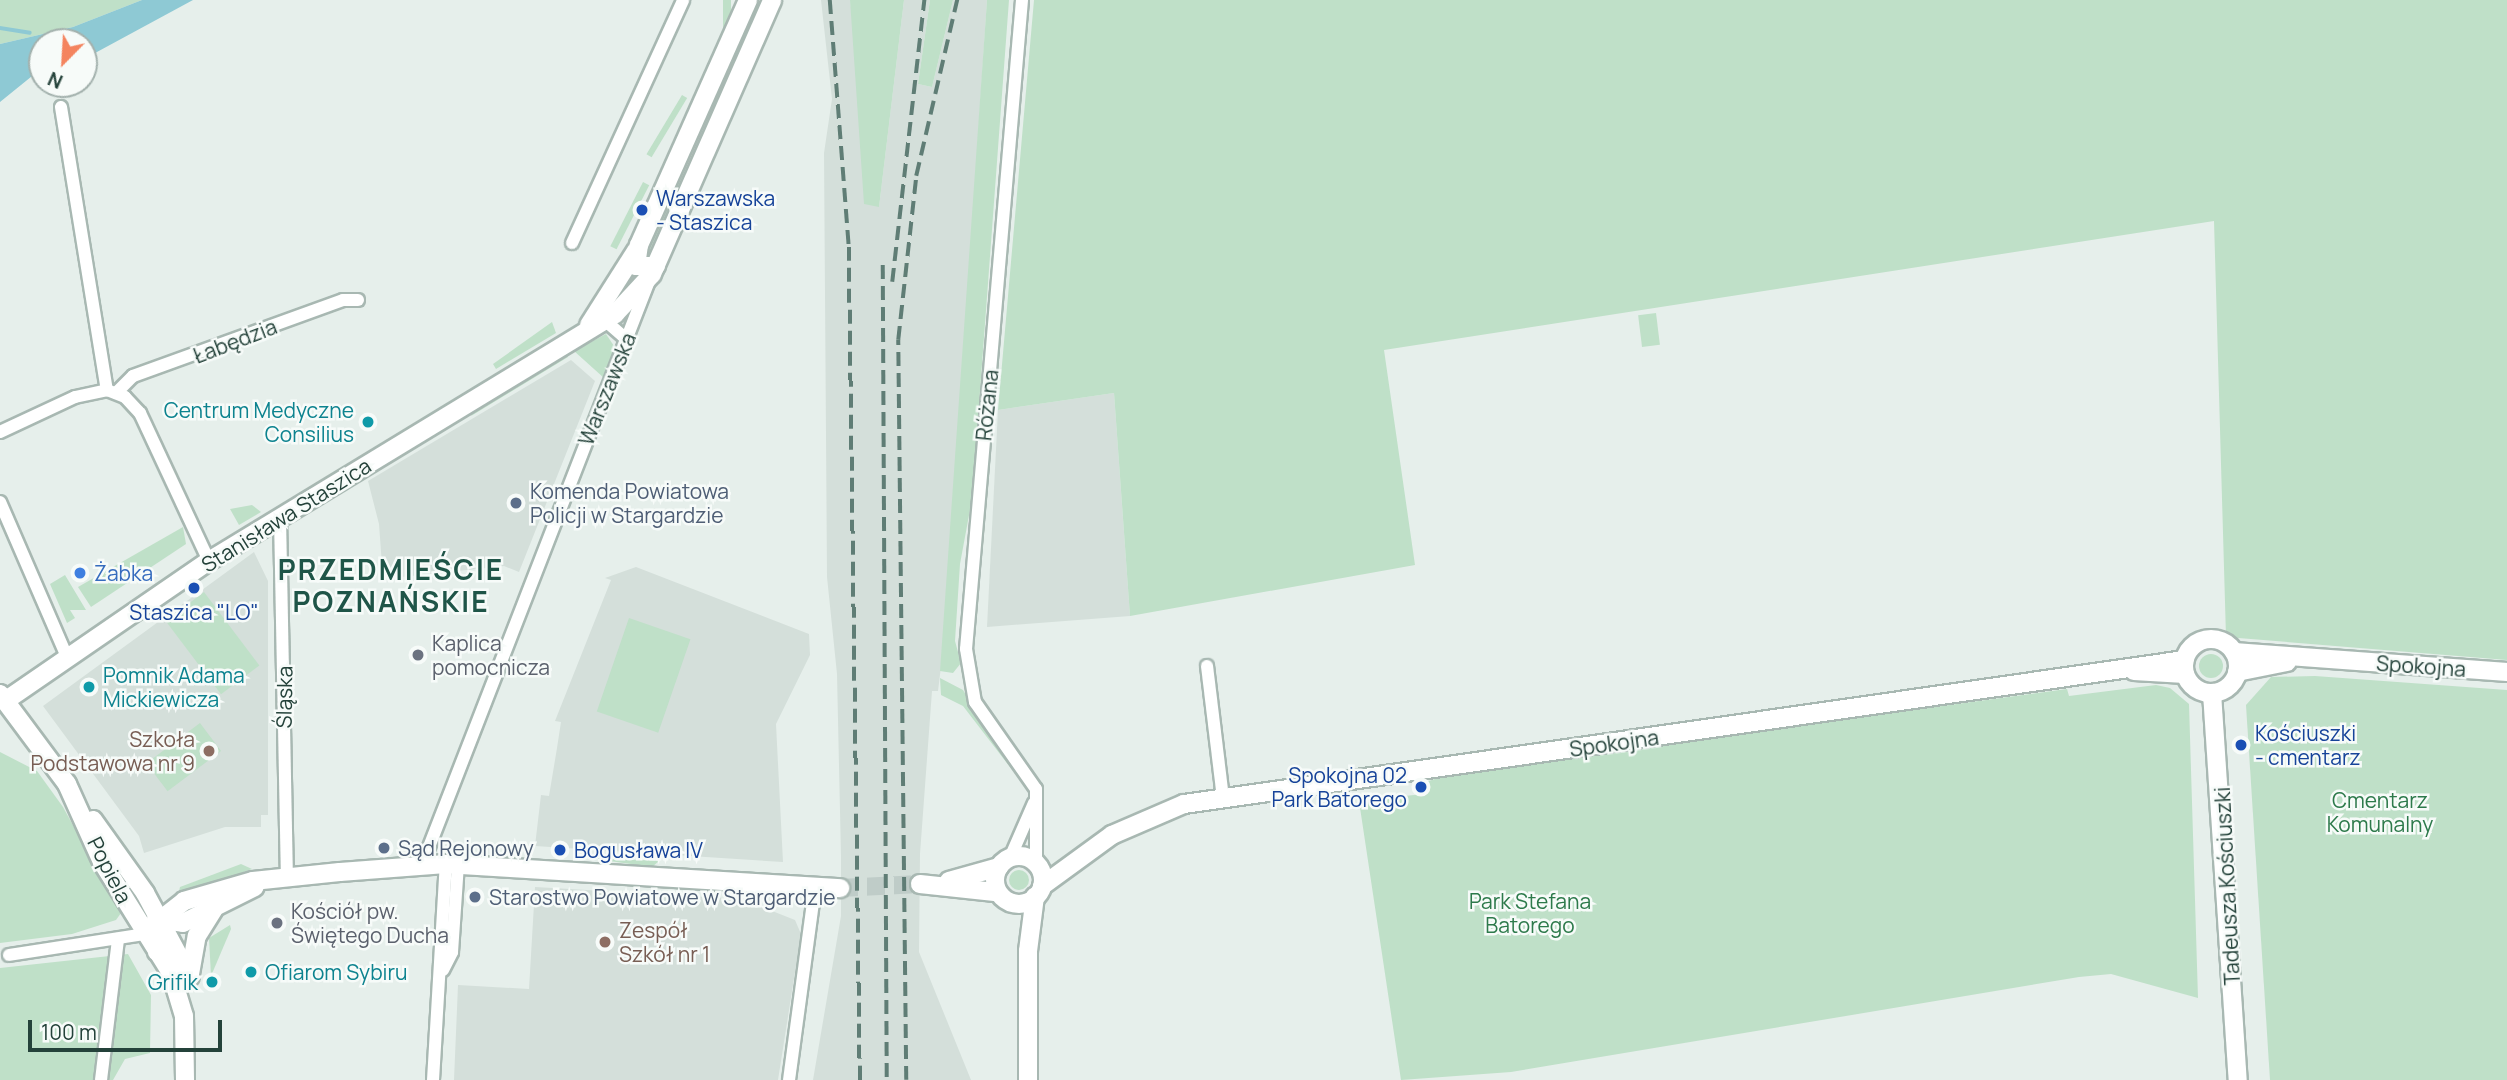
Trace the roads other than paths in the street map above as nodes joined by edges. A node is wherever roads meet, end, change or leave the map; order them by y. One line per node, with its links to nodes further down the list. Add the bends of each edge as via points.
1 (683, 0): 6 (street)
2 (748, 0): 7 (street)
3 (1022, 0): 26 (street, Różana, via 966,649 975,702)
4 (767, 5): 8 (street, Warszawska)
5 (61, 107): 12 (street)
6 (572, 243)
7 (639, 245): 8 (street, via 636,266); 10 (street, Stanisława Staszica)
8 (654, 270): 10 (street, Stanisława Staszica); 11 (street, Warszawska)
9 (358, 300): 12 (street, Łabędzia, via 343,300 133,376)
10 (603, 318): 11 (street); 15 (street, Stanisława Staszica, via 574,341)
11 (627, 340): 32 (street, Warszawska)
12 (112, 392): 13 (street, Łabędzia, via 75,397); 16 (street, via 140,413)
13 (0, 432)
14 (0, 502): 18 (street)
15 (280, 517): 16 (street, Stanisława Staszica); 34 (street, Śląska)
16 (209, 561): 18 (street, Stanisława Staszica)
17 (2234, 652): 19 (street, Spokojna); 21 (street, via 2210,639 2197,643); 22 (street)
18 (67, 657): 25 (street, Stanisława Staszica)
19 (2336, 661): 22 (street, Spokojna, via 2266,663); 23 (street, Spokojna)
20 (1207, 666): 27 (street)
21 (2185, 667): 24 (street, via 2194,687); 27 (street, Spokojna, via 2120,670)
22 (2237, 672): 24 (street, via 2225,689)
23 (2507, 672)
24 (2212, 693): 58 (street, Tadeusza Kościuszki)
25 (1, 701): 28 (street, Popiela)
26 (1036, 789): 30 (street); 31 (street)
27 (1223, 799): 29 (street, Spokojna, via 1184,804)
28 (80, 805): 40 (street, Popiela); 41 (street, Popiela)
29 (1112, 835): 30 (street, Spokojna); 39 (street, Spokojna)
30 (1037, 861): 31 (street); 39 (street)
31 (1004, 863): 35 (street); 42 (street)
32 (422, 865): 33 (street); 34 (street)
33 (452, 865): 37 (street); 55 (street)
34 (285, 878): 43 (street); 44 (street)
35 (942, 883): 36 (street); 42 (street)
36 (920, 884)
37 (815, 888): 38 (street); 56 (street)
38 (840, 888)
39 (1039, 891): 42 (street); 48 (street)
40 (145, 892): 43 (street, via 162,901); 45 (street, Popiela)
41 (124, 897): 45 (street); 46 (street, Popiela)
42 (1002, 898): 48 (street)
43 (184, 901): 45 (street)
44 (213, 909): 45 (street, via 179,924); 51 (street, via 197,936)
45 (160, 920): 49 (street); 51 (street, Popiela)
46 (144, 934): 47 (street); 49 (street, Popiela)
47 (118, 939): 50 (street); 53 (street)
48 (1028, 951): 57 (street)
49 (157, 952): 52 (street, Popiela)
50 (9, 955)
51 (190, 977): 52 (street)
52 (184, 1016): 54 (street)
53 (101, 1080)
54 (185, 1080)
55 (433, 1080)
56 (789, 1080)
57 (1028, 1080)
58 (2238, 1080)

